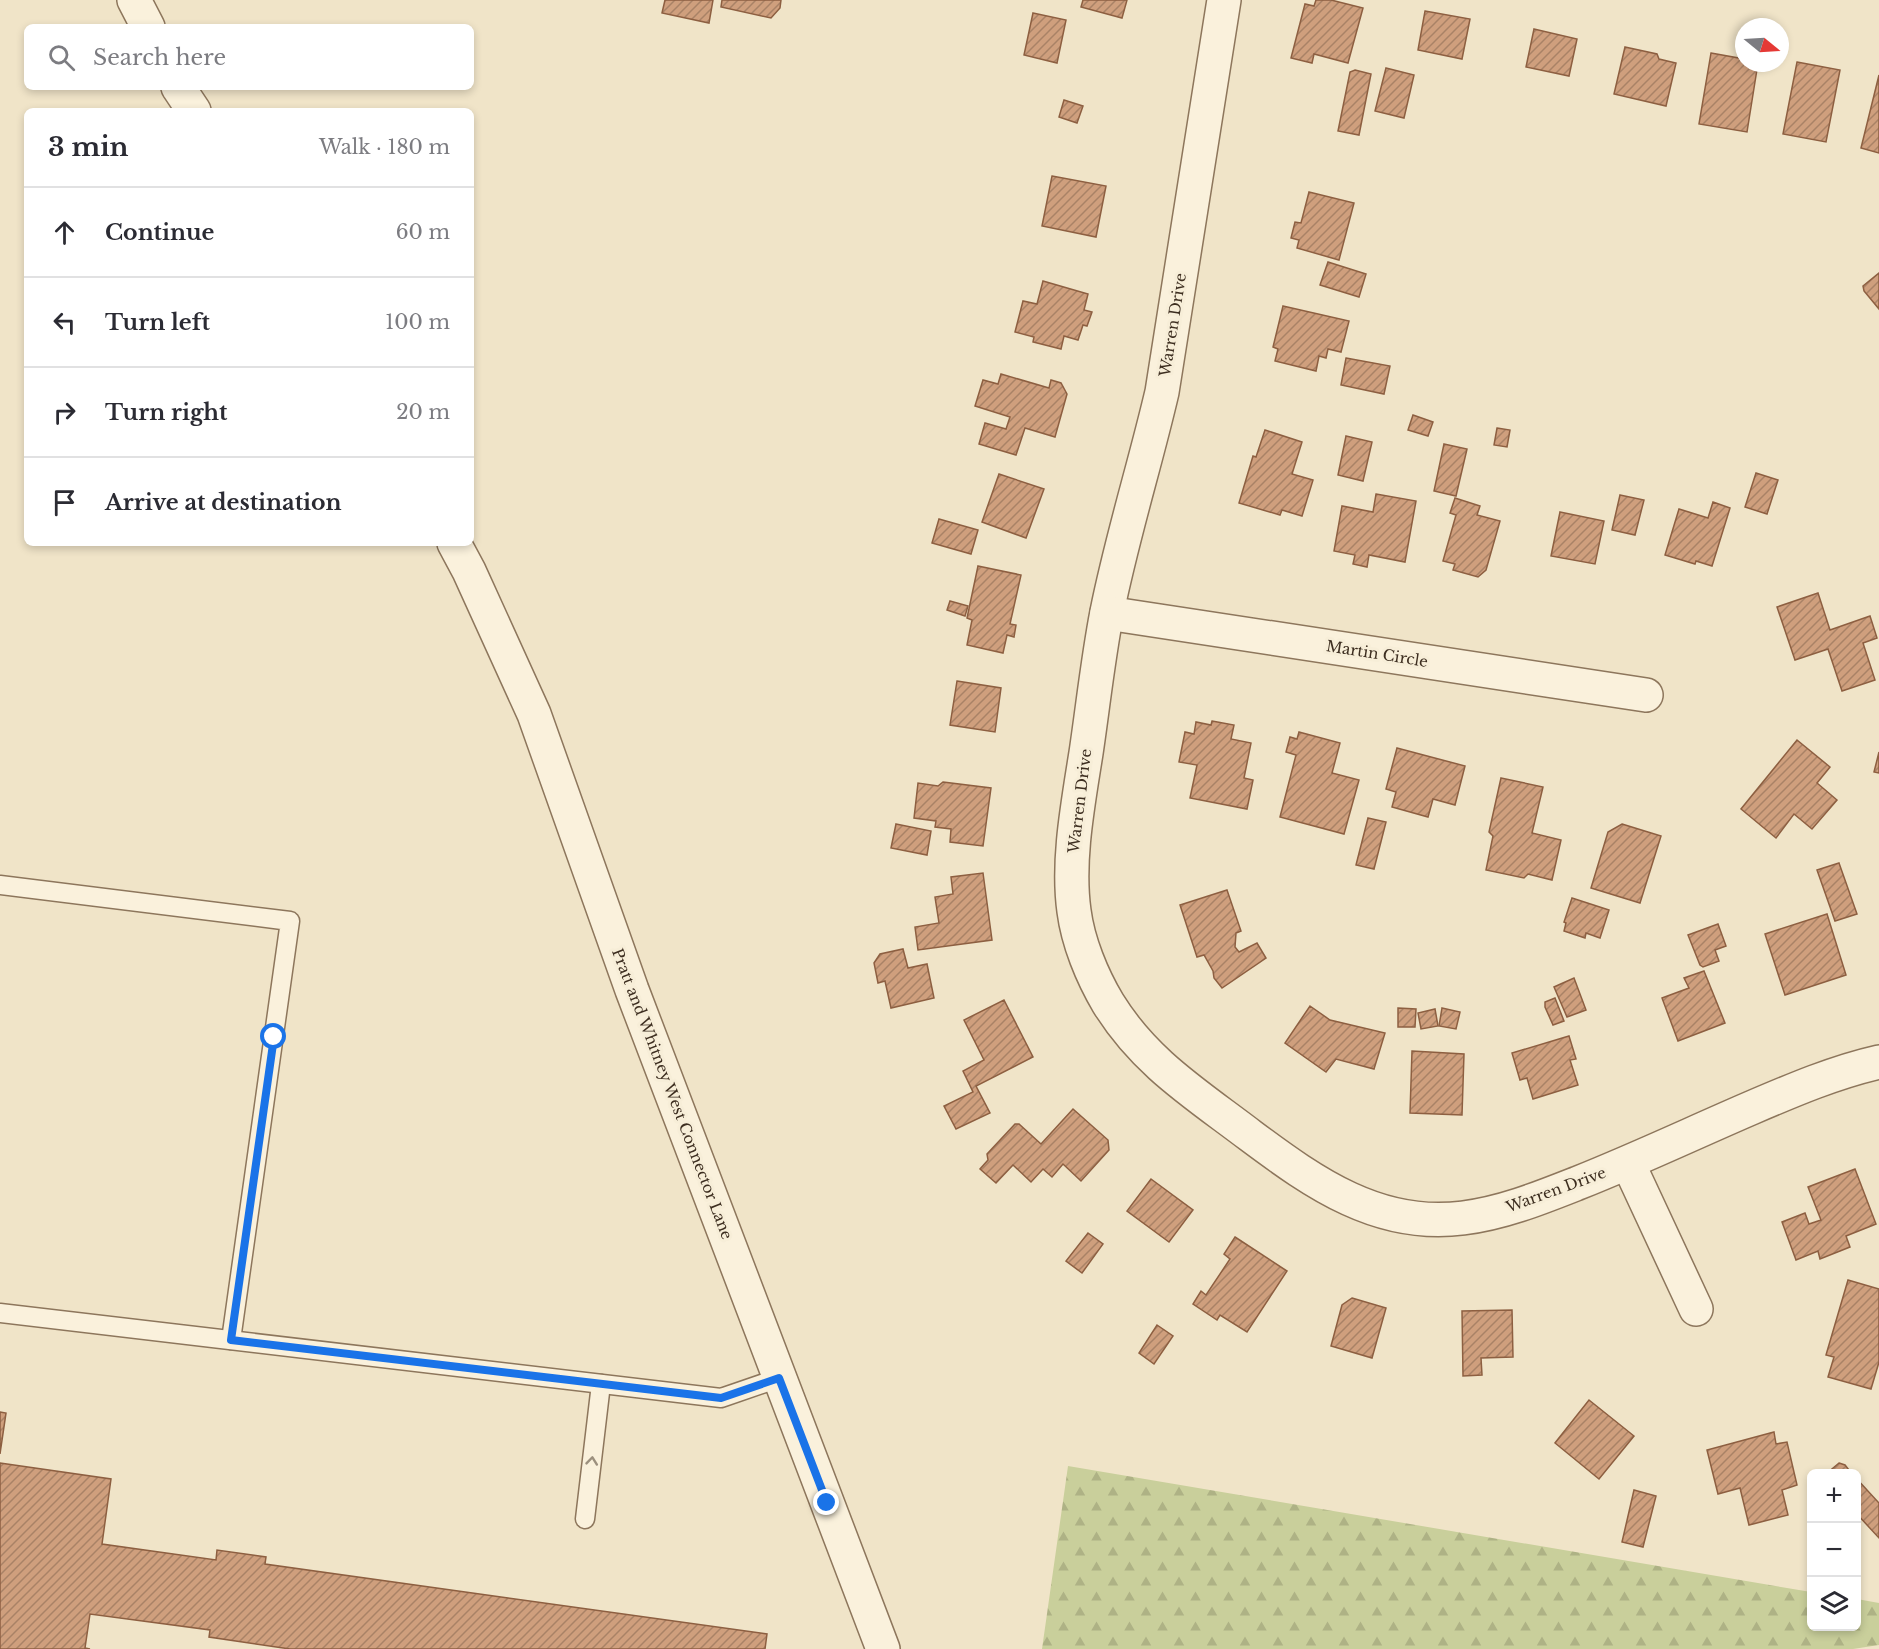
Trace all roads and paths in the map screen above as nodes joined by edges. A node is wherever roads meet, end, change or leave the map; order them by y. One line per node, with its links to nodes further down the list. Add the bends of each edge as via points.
1 (134, 0): 3 (street)
2 (1224, 0): 7 (street, Warren Drive, via 1162,392)
3 (146, 24)
4 (180, 90): 5 (street)
5 (192, 108)
6 (456, 546): 15 (street, Pratt and Whitney West Connector Lane, via 534,714 632,990)
7 (1107, 613): 8 (street, Martin Circle); 11 (street, Warren Drive, via 1077,812 1074,912 1087,959 1106,1000 1131,1038 1160,1067 1286,1162 1328,1189 1374,1210 1417,1219 1461,1219 1512,1209)
8 (1646, 695)
9 (0, 885): 14 (lane, via 290,921)
10 (1879, 1062): 11 (street, Warren Drive, via 1800,1087)
11 (1628, 1163): 12 (street)
12 (1696, 1309)
13 (0, 1312): 14 (lane)
14 (231, 1340): 16 (lane)
15 (779, 1378): 16 (lane, via 721,1398); 18 (street, Pratt and Whitney West Connector Lane)
16 (601, 1384): 17 (lane, one-way to 16)
17 (585, 1519)
18 (883, 1649)

